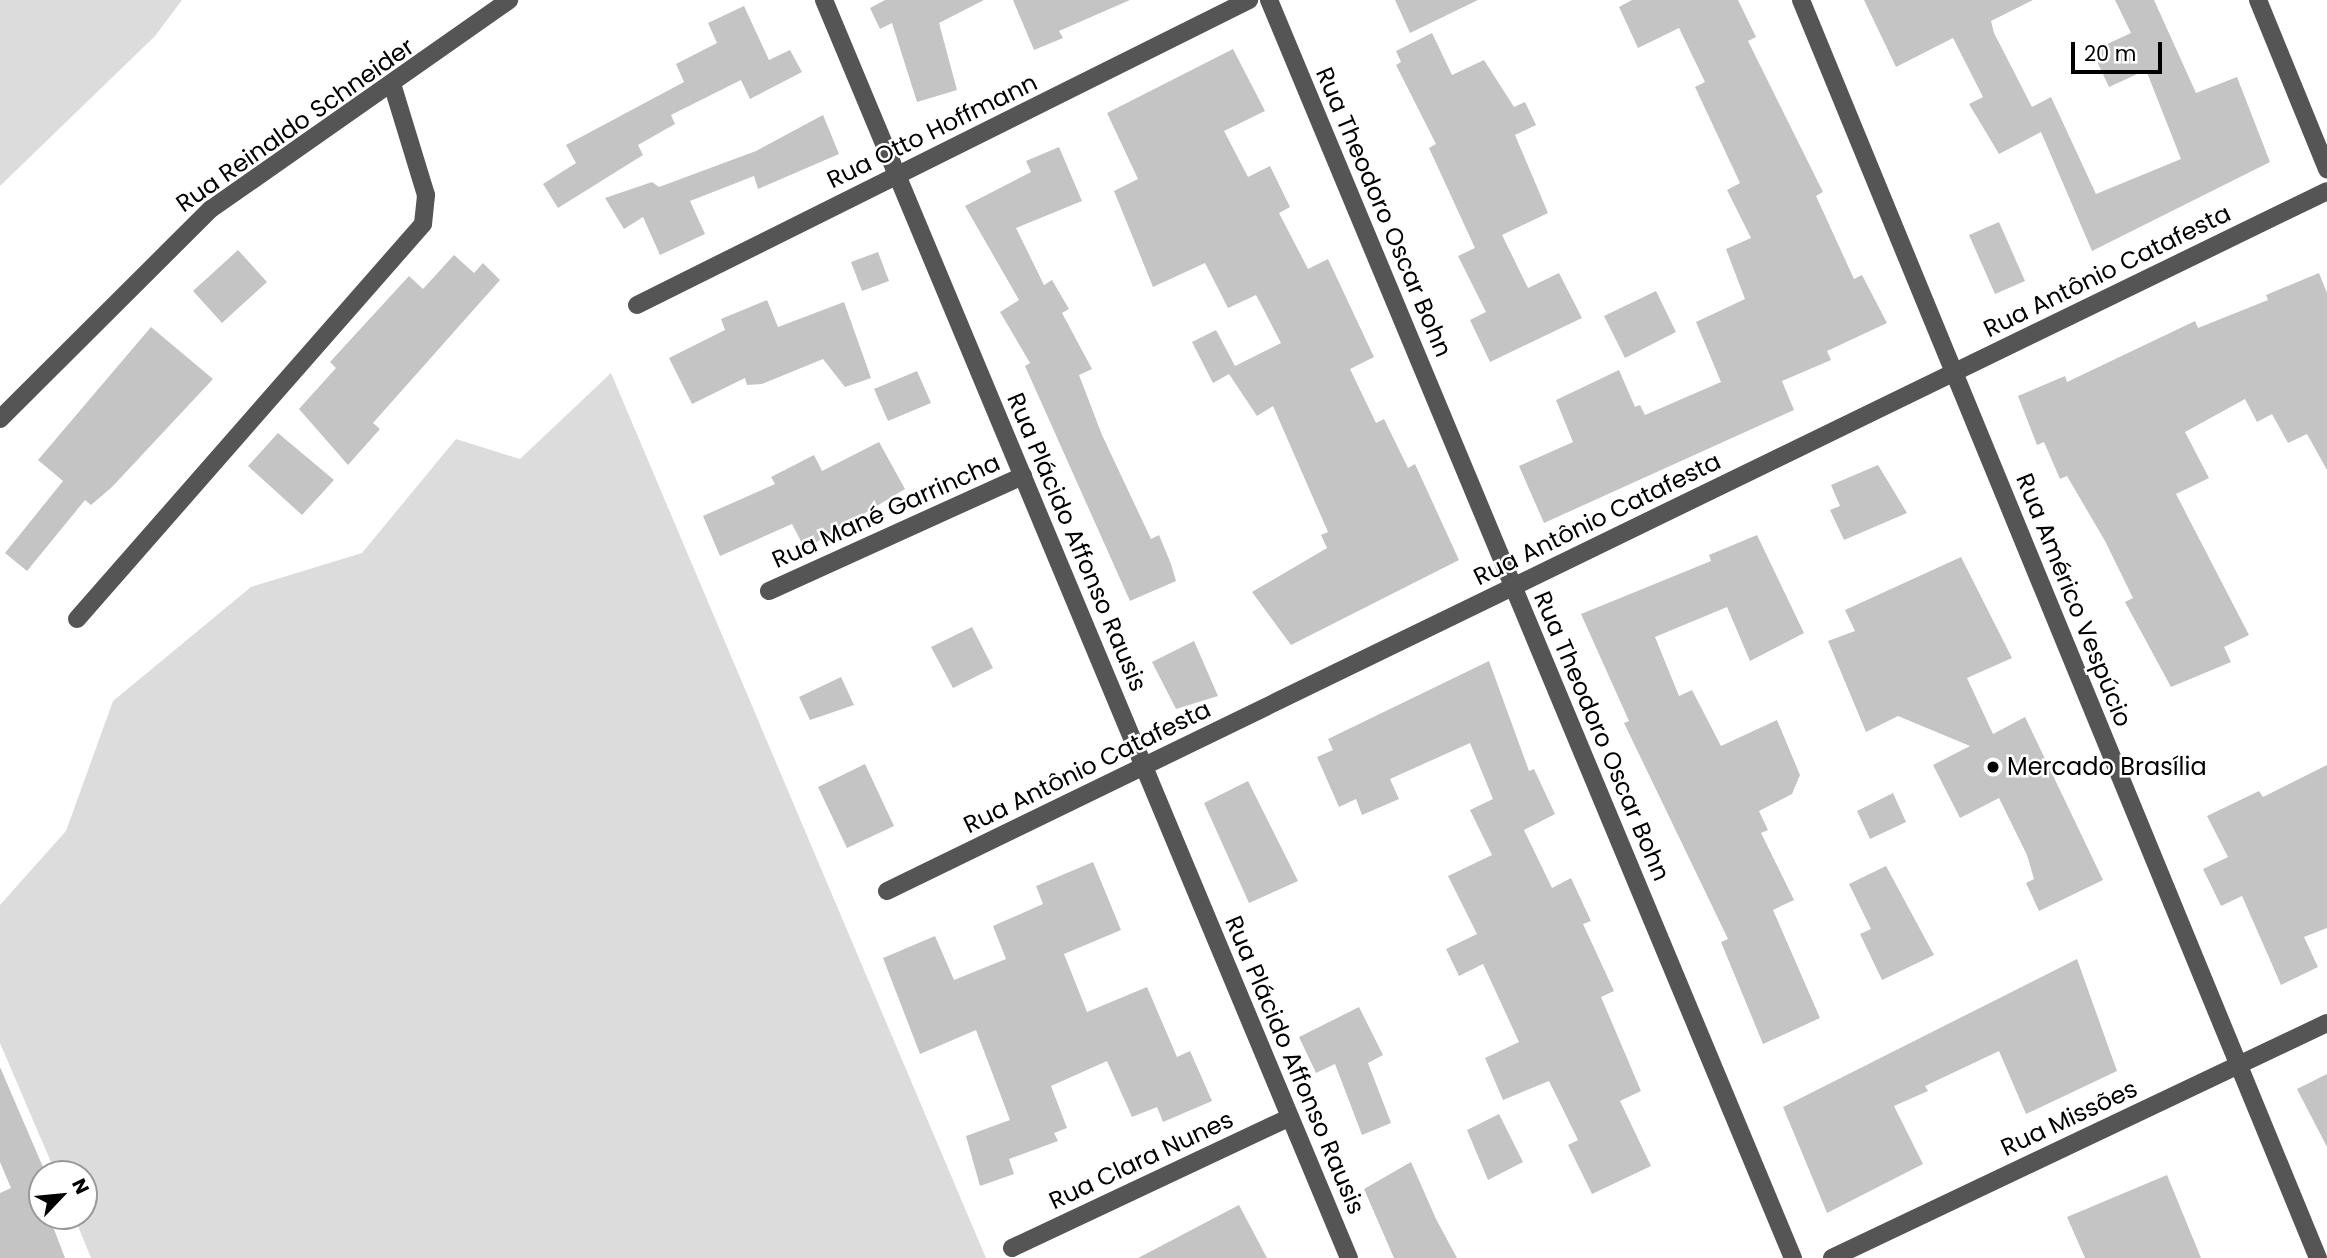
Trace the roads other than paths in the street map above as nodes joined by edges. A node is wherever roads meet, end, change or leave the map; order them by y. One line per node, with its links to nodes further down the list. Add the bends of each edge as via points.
1 (509, 0): 7 (street, Rua Reinaldo Schneider)
2 (824, 0): 9 (street, Rua Plácido Affonso Rausis)
3 (1249, 0): 9 (street, Rua Otto Hoffmann)
4 (1269, 0): 15 (street, Rua Theodoro Oscar Bohn)
5 (1801, 0): 12 (street, Rua Américo Vespúcio)
6 (2258, 0): 8 (street)
7 (393, 87): 13 (street, Rua Reinaldo Schneider, via 211,209); 17 (street, via 426,195 423,224)
8 (2327, 169)
9 (898, 175): 11 (street, Rua Otto Hoffmann); 14 (street, Rua Plácido Affonso Rausis)
10 (2327, 191): 12 (street, Rua Antônio Catafesta)
11 (637, 305)
12 (1954, 373): 15 (street, Rua Antônio Catafesta); 21 (street, Rua Américo Vespúcio)
13 (0, 419)
14 (1023, 476): 16 (street, Rua Mané Garrincha); 18 (street, Rua Plácido Affonso Rausis)
15 (1513, 587): 18 (street, Rua Antônio Catafesta); 25 (street, Rua Theodoro Oscar Bohn)
16 (769, 591)
17 (77, 619)
18 (1144, 766): 19 (street, Rua Antônio Catafesta); 22 (street, Rua Plácido Affonso Rausis)
19 (887, 891)
20 (2327, 1023): 21 (street, Rua Missões)
21 (2238, 1065): 26 (street, Rua Missões); 27 (street, Rua Américo Vespúcio)
22 (1290, 1118): 23 (street, Rua Clara Nunes); 24 (street, Rua Plácido Affonso Rausis)
23 (1012, 1248)
24 (1349, 1258)
25 (1793, 1258)
26 (1832, 1258)
27 (2318, 1258)

